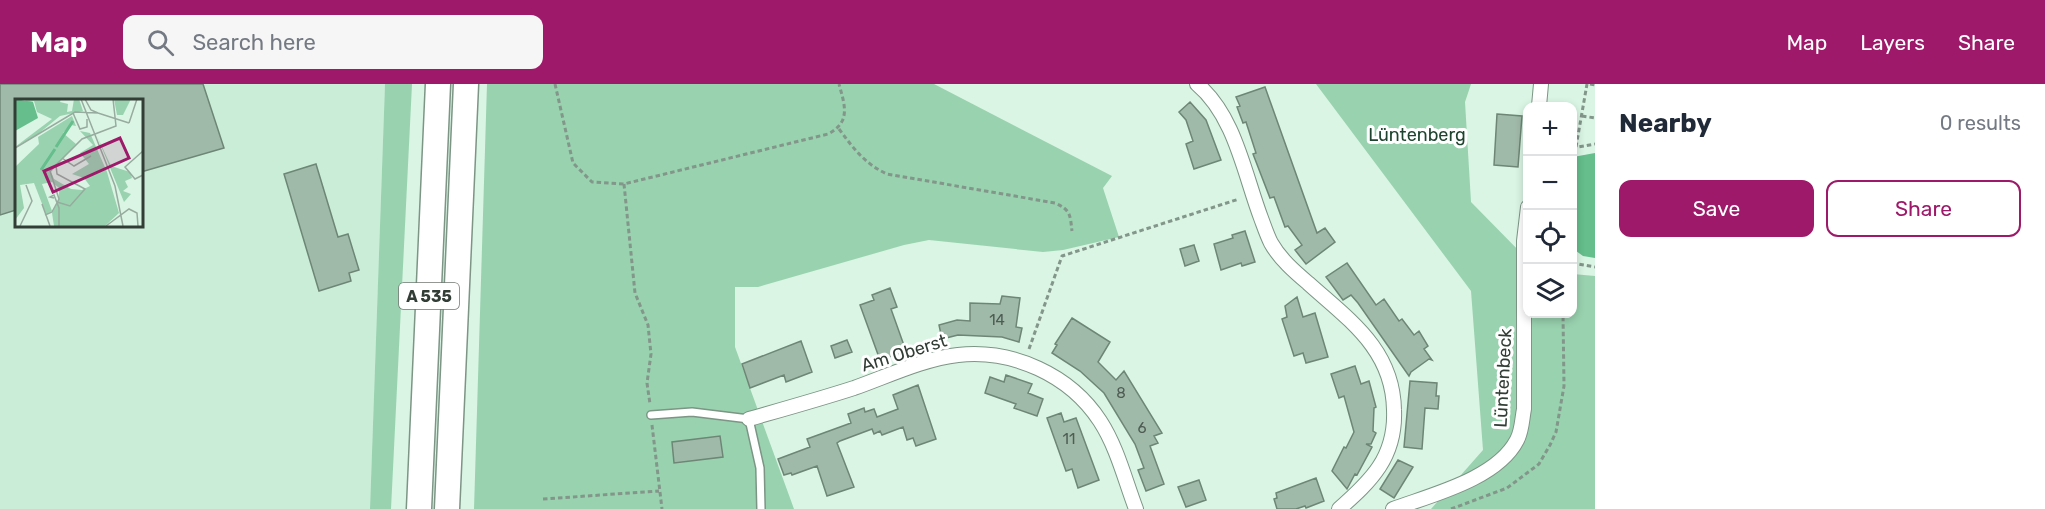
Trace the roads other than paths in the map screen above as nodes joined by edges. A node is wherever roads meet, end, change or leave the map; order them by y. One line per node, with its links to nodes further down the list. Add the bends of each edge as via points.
1 (438, 84): 9 (highway, A 535)
2 (466, 84): 10 (highway, A 535)
3 (1197, 84): 13 (street, via 1219,108 1231,132 1271,243 1292,270 1363,333 1389,376 1395,421 1391,440 1368,483)
4 (1541, 84): 5 (street)
5 (1539, 102)
6 (1527, 210): 14 (street, Lüntenbeck, via 1524,409 1516,442 1494,466 1456,486)
7 (651, 415): 8 (lane, via 692,412)
8 (749, 419): 11 (lane, via 760,468); 12 (street, Am Oberst, via 958,355 991,355 1025,362 1057,378 1084,400 1100,420)
9 (419, 509)
10 (447, 509)
11 (761, 509)
12 (1136, 509)
13 (1339, 509)
14 (1393, 509)

